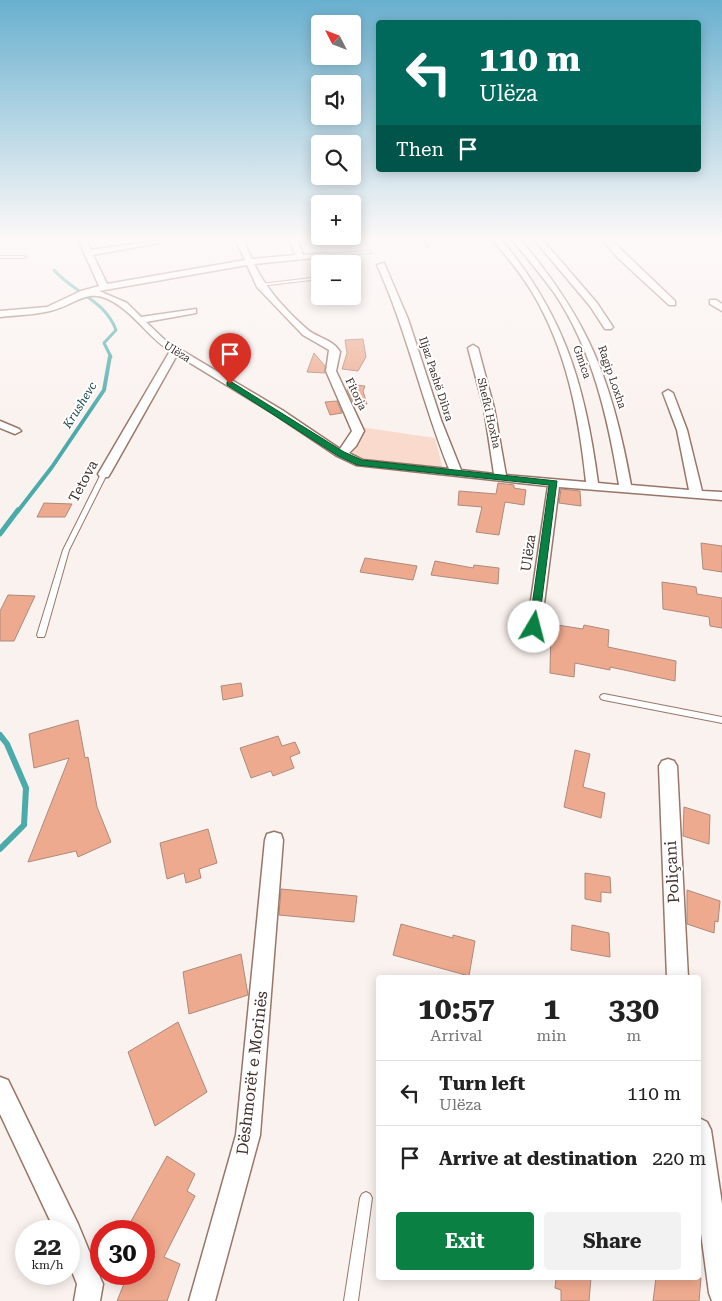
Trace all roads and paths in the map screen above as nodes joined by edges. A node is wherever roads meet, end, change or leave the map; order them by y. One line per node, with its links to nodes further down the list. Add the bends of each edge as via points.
1 (74, 298): 13 (street, via 49,309)
2 (111, 298): 14 (street, Ulëza)
3 (272, 298): 21 (street, Fitorja, via 306,333 334,348 332,371 358,431)
4 (396, 298): 22 (street, Iljaz Pashë Dibra, via 433,415)
5 (540, 298): 26 (street, Gmica, via 567,356 582,407)
6 (563, 298): 27 (street, Ragip Loxha, via 590,349 614,419)
7 (589, 298): 15 (street)
8 (666, 298): 10 (street)
9 (713, 302): 11 (street)
10 (672, 303)
11 (722, 308)
12 (193, 310): 14 (street)
13 (0, 314)
14 (140, 320): 17 (street, Ulëza, via 154,336)
15 (608, 328)
16 (472, 348): 24 (street, Shefki Hoxha, via 490,408)
17 (175, 350): 21 (street, Ulëza); 23 (street, Tetova)
18 (668, 393): 28 (street, via 682,430)
19 (0, 424): 20 (street)
20 (15, 431)
21 (341, 454): 22 (street, Ulëza, via 372,465)
22 (456, 473): 24 (street, Ulëza)
23 (104, 474): 31 (lane, Tetova, via 66,550)
24 (501, 478): 25 (street, Ulëza)
25 (554, 483): 26 (street, Ulëza); 30 (street, Ulëza)
26 (592, 484): 27 (street, Ulëza)
27 (625, 487): 28 (street, Ulëza)
28 (696, 494): 29 (street, Ulëza)
29 (722, 496)
30 (534, 627)
31 (41, 635)
32 (604, 697): 33 (lane)
33 (722, 720)
34 (668, 766): 36 (street, Poliçani)
35 (274, 840): 44 (street, Dëshmorët e Morinës, via 248,1135)
36 (678, 975)
37 (0, 1088): 40 (street)
38 (701, 1144): 42 (street)
39 (366, 1198): 45 (lane)
40 (62, 1220)
41 (80, 1260): 43 (street, via 90,1284)
42 (722, 1293)
43 (87, 1301)
44 (202, 1301)
45 (352, 1301)

